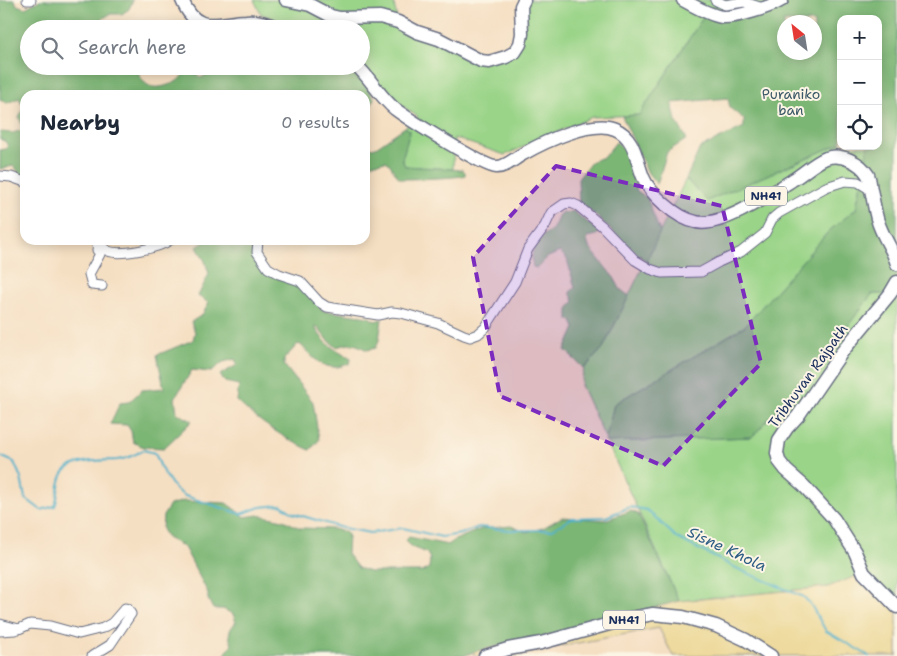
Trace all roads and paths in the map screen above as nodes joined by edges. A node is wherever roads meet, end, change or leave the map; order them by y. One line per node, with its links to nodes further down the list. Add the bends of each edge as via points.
1 (26, 0): 2 (street)
2 (31, 0)
3 (182, 0): 10 (highway)
4 (286, 0): 5 (highway, via 310,5 340,18 380,17 398,22 489,62 515,52 520,44 520,6)
5 (524, 0)
6 (683, 0): 9 (highway, via 721,17)
7 (715, 0): 9 (street, via 725,5 744,2)
8 (782, 0): 9 (highway)
9 (764, 8)
10 (198, 20)
11 (364, 75): 14 (highway, NH41, via 395,109 497,168 576,132 606,126 617,130 630,141 650,190 672,210 696,223 726,218 818,162 837,156 858,164 869,176)
12 (0, 176): 13 (street)
13 (20, 180)
14 (871, 190): 18 (street, via 858,182 845,181 826,187 772,219 765,233 741,252 701,272 662,273 650,269 578,206 564,204 551,213 528,249 515,282 485,328 470,336 401,313 378,315 326,307 300,281 268,268 257,252); 19 (highway, NH41, via 880,226)
15 (98, 245): 21 (street, via 100,254 89,274 92,285)
16 (101, 245): 17 (street, via 119,253)
17 (159, 245)
18 (258, 245)
19 (897, 264)
20 (897, 282): 22 (highway, Tribhuvan Rajpath, via 787,428 779,440 777,452 786,470 834,520 855,552 864,573)
21 (102, 286)
22 (897, 607)
23 (0, 624): 24 (street)
24 (20, 629): 25 (street); 26 (street, via 30,624 79,634 103,628 124,608 128,609 131,614 110,645)
25 (0, 631)
26 (92, 656)
27 (485, 656): 28 (highway, NH41, via 653,614 683,617 716,626)
28 (771, 656)

